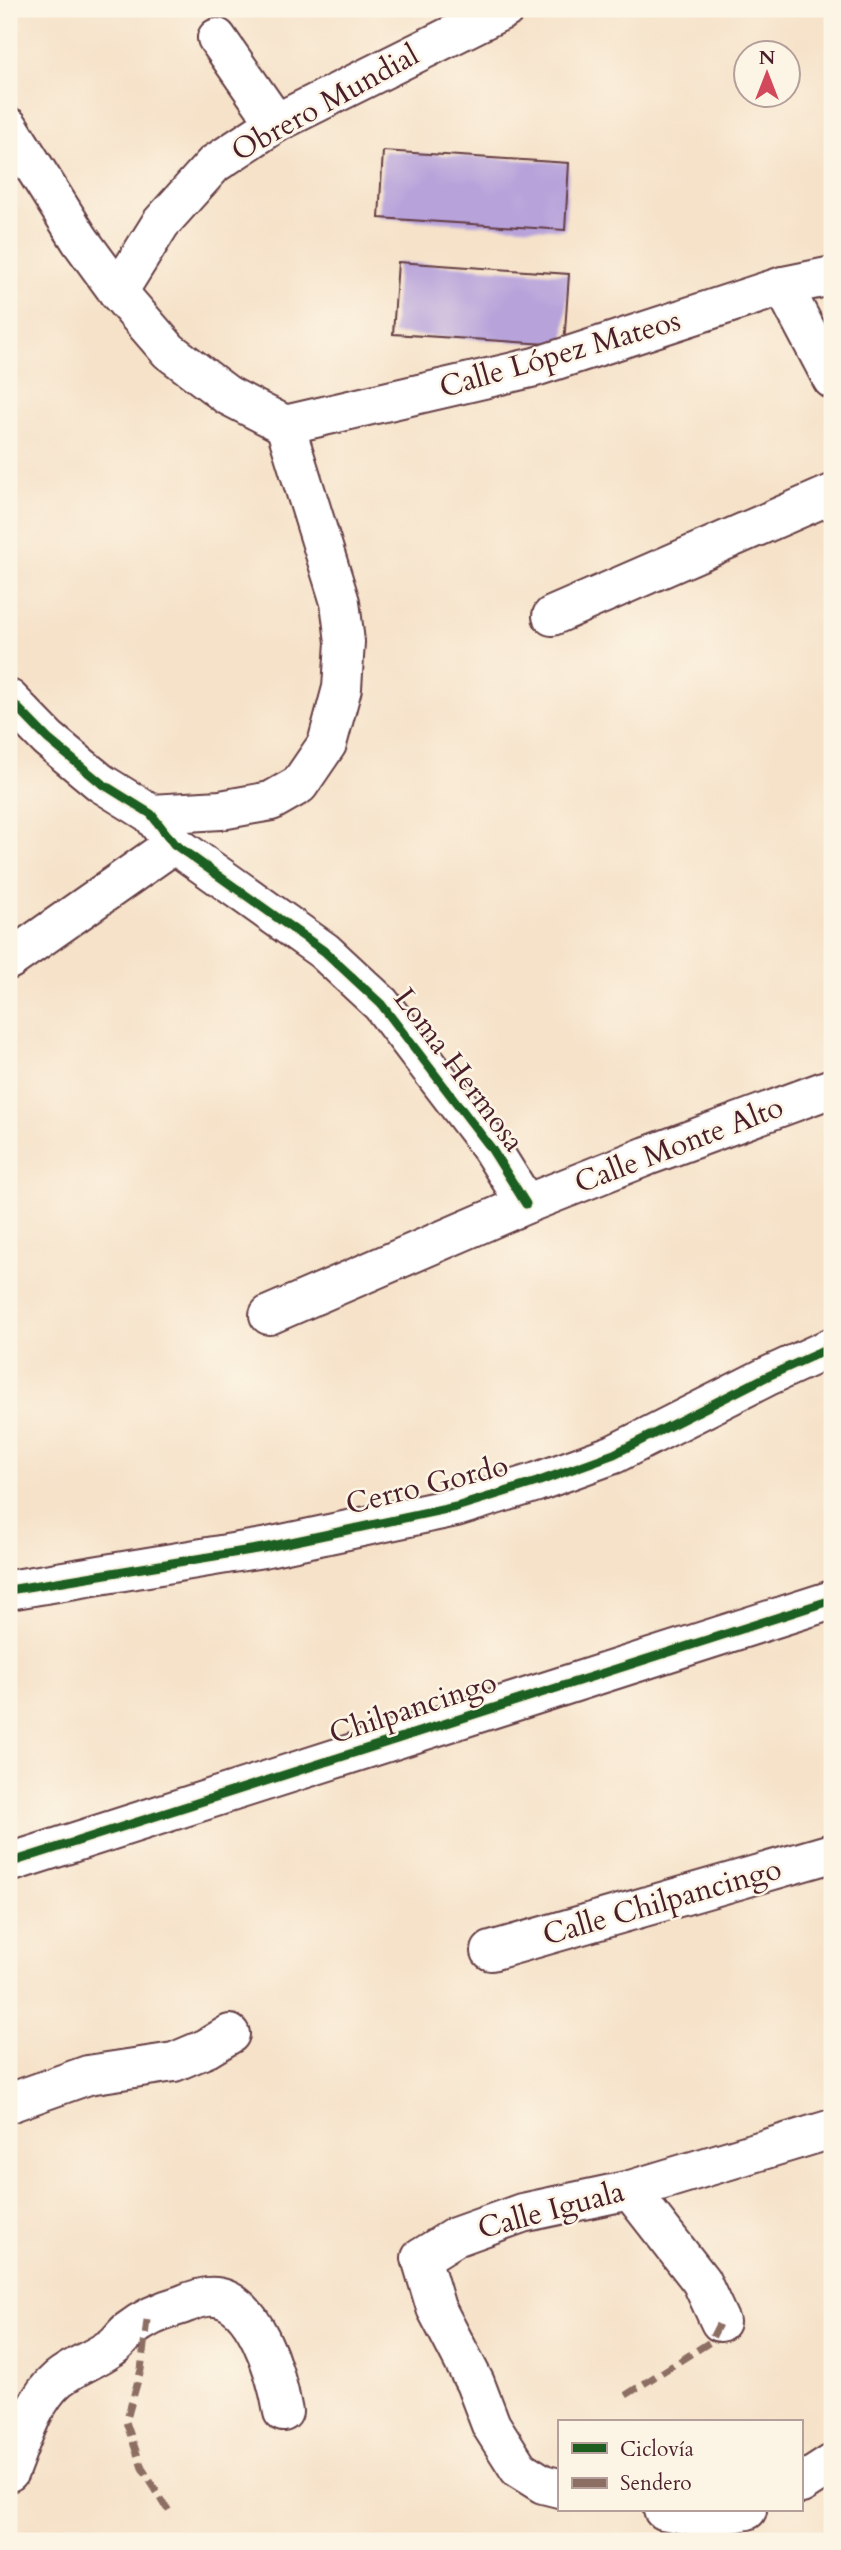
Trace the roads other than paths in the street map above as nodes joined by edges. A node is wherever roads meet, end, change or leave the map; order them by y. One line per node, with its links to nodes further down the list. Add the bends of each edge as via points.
1 (505, 9): 3 (street, Obrero Mundial)
2 (217, 38): 3 (street)
3 (276, 123): 7 (street, Obrero Mundial, via 214,164 161,223)
4 (9, 127): 7 (street)
5 (832, 275): 6 (street, Calle López Mateos)
6 (783, 286): 8 (street); 9 (street, Calle López Mateos, via 535,367)
7 (118, 292): 9 (street, via 169,351 227,395)
8 (832, 379)
9 (285, 425): 13 (street, via 340,602 345,642 342,688 327,744 299,785 271,801 221,810)
10 (832, 494): 11 (street)
11 (552, 616)
12 (9, 699): 13 (street, via 101,783)
13 (151, 814): 14 (street, Loma Hermosa)
14 (174, 844): 15 (street); 17 (street, Loma Hermosa, via 324,951 382,1004 491,1148)
15 (9, 960)
16 (832, 1088): 17 (street, Calle Monte Alto)
17 (526, 1204): 18 (street, Calle Monte Alto)
18 (269, 1315)
19 (832, 1347): 20 (street, Cerro Gordo, via 614,1454 456,1507 264,1548)
20 (9, 1590)
21 (832, 1600): 23 (street, Chilpancingo)
22 (832, 1853): 24 (street, Calle Chilpancingo)
23 (9, 1863)
24 (491, 1951)
25 (230, 2034): 26 (street, via 174,2062 88,2075)
26 (9, 2103)
27 (832, 2129): 28 (street, Calle Iguala)
28 (630, 2190): 29 (street, via 701,2281); 34 (street, Calle Iguala, via 522,2213 455,2237 421,2258 436,2308 491,2425 519,2469)
29 (720, 2322)
30 (283, 2412): 32 (street, via 267,2350 255,2331 231,2302 209,2297 168,2309 57,2380 32,2413)
31 (832, 2464): 33 (street)
32 (9, 2472)
33 (802, 2483)
34 (558, 2488)
35 (674, 2512): 36 (street, via 707,2518)
36 (737, 2512)

